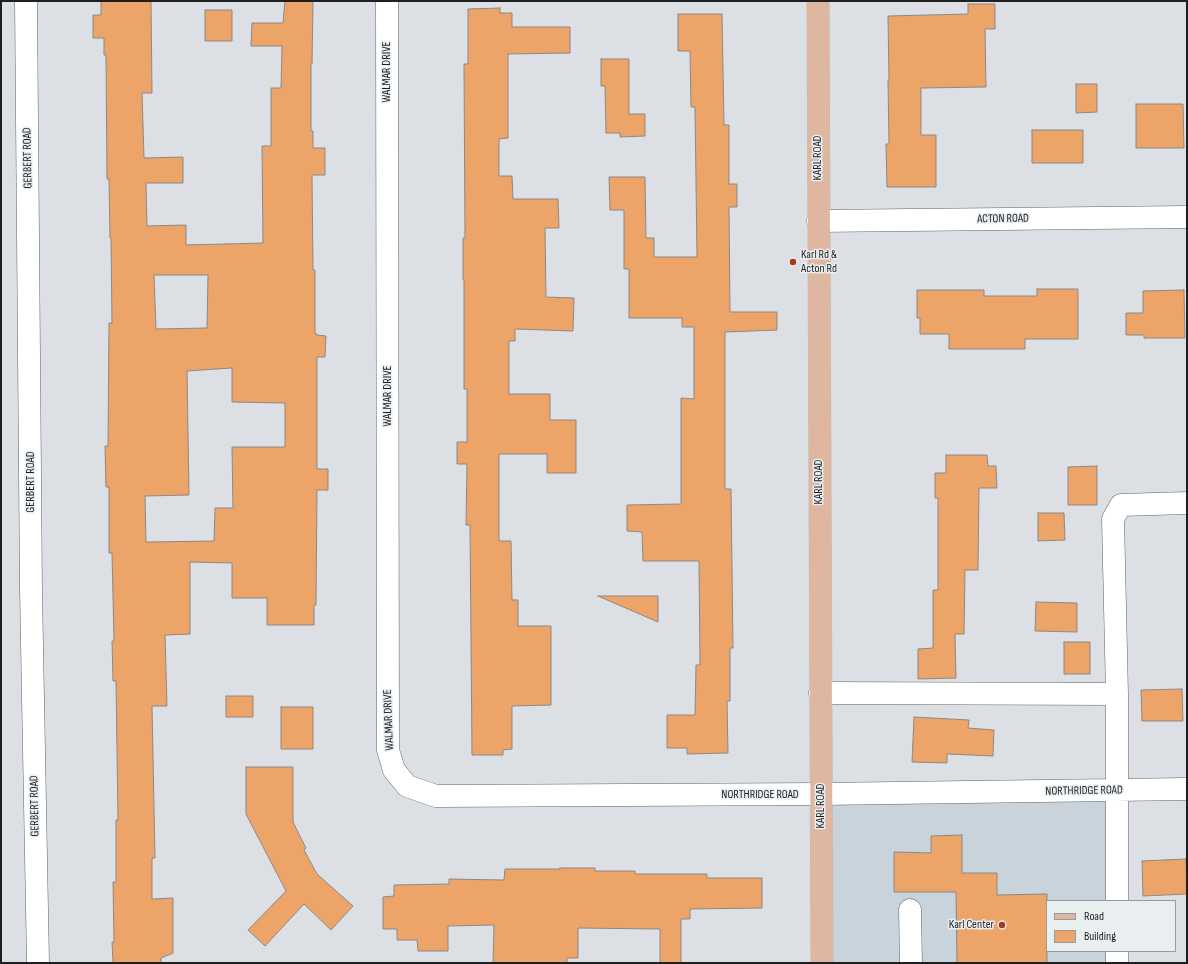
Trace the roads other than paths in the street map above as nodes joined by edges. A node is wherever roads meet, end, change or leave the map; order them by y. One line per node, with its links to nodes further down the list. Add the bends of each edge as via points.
1 (26, 1): 16 (street, GERBERT ROAD, via 31,584)
2 (387, 1): 9 (street, WALMAR DRIVE, via 388,750 394,770)
3 (818, 1): 5 (main road, KARL ROAD)
4 (1187, 216): 5 (street, ACTON ROAD)
5 (818, 221): 7 (main road, KARL ROAD)
6 (1187, 503): 8 (street, via 1121,505 1114,518)
7 (820, 693): 8 (street); 12 (main road, KARL ROAD)
8 (1117, 694): 10 (street)
9 (407, 786): 12 (street, NORTHRIDGE ROAD, via 436,796)
10 (1116, 790): 11 (street, NORTHRIDGE ROAD); 12 (street, NORTHRIDGE ROAD); 13 (street)
11 (1187, 790)
12 (821, 794): 17 (main road, KARL ROAD)
13 (1117, 900)
14 (910, 910): 18 (street)
15 (1117, 952): 19 (street)
16 (38, 963)
17 (822, 963)
18 (911, 963)
19 (1117, 963)

